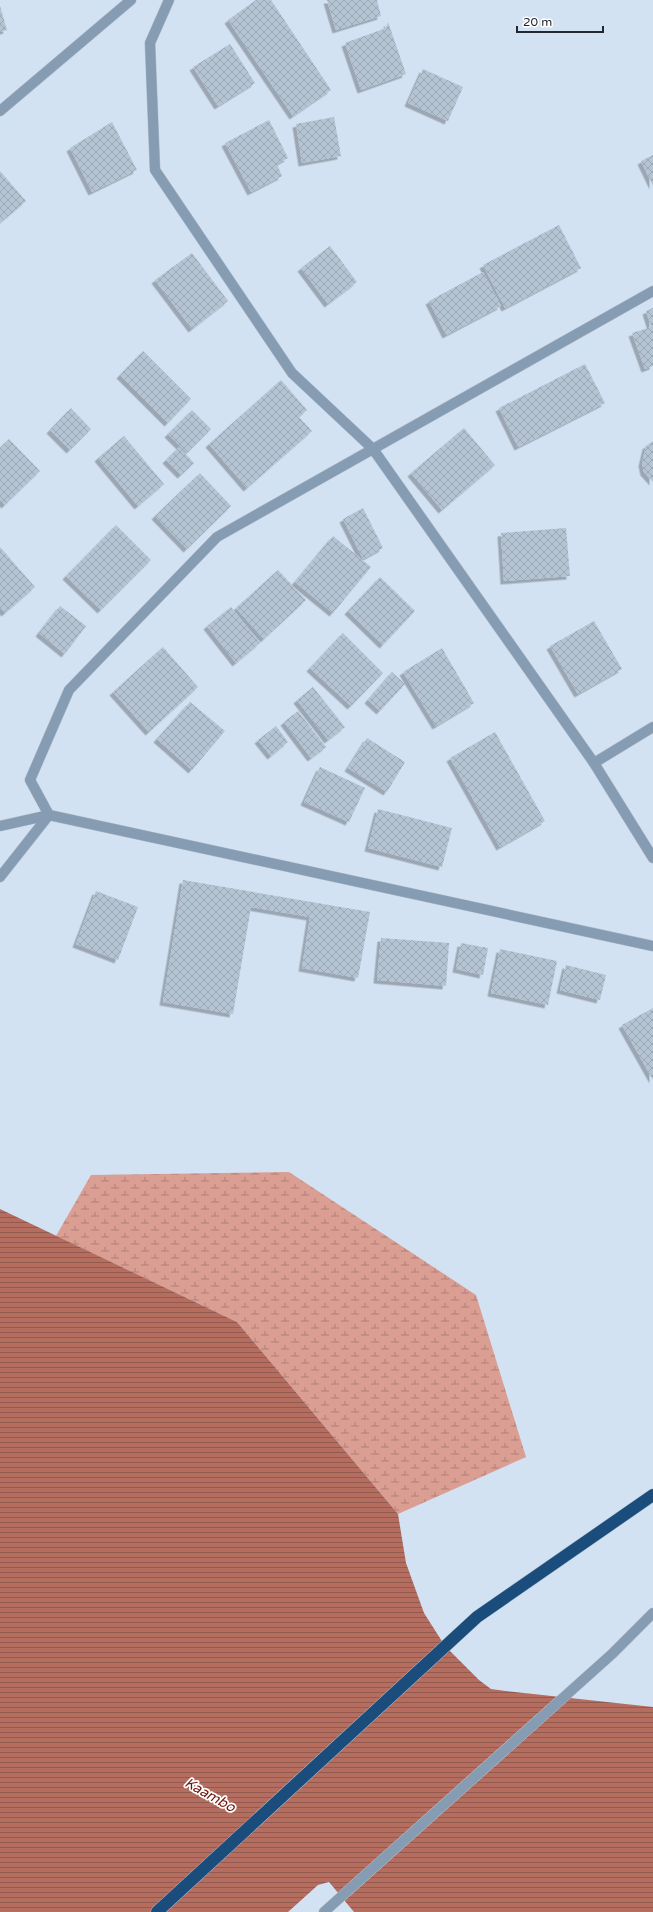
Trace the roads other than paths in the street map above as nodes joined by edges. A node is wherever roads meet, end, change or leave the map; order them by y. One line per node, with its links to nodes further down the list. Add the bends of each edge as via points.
1 (131, 0): 3 (street)
2 (169, 0): 5 (street, via 150,43 155,170 292,373)
3 (0, 110)
4 (653, 291): 5 (street)
5 (373, 449): 7 (street); 8 (street, via 217,538 69,690 30,780)
6 (653, 727): 7 (street)
7 (594, 763): 10 (street)
8 (49, 815): 9 (street); 11 (street); 12 (street)
9 (0, 826)
10 (653, 858)
11 (0, 877)
12 (653, 946)
13 (653, 1494): 15 (highway, via 477,1617)
14 (653, 1613): 16 (street, via 612,1654)
15 (158, 1912)
16 (324, 1912)

